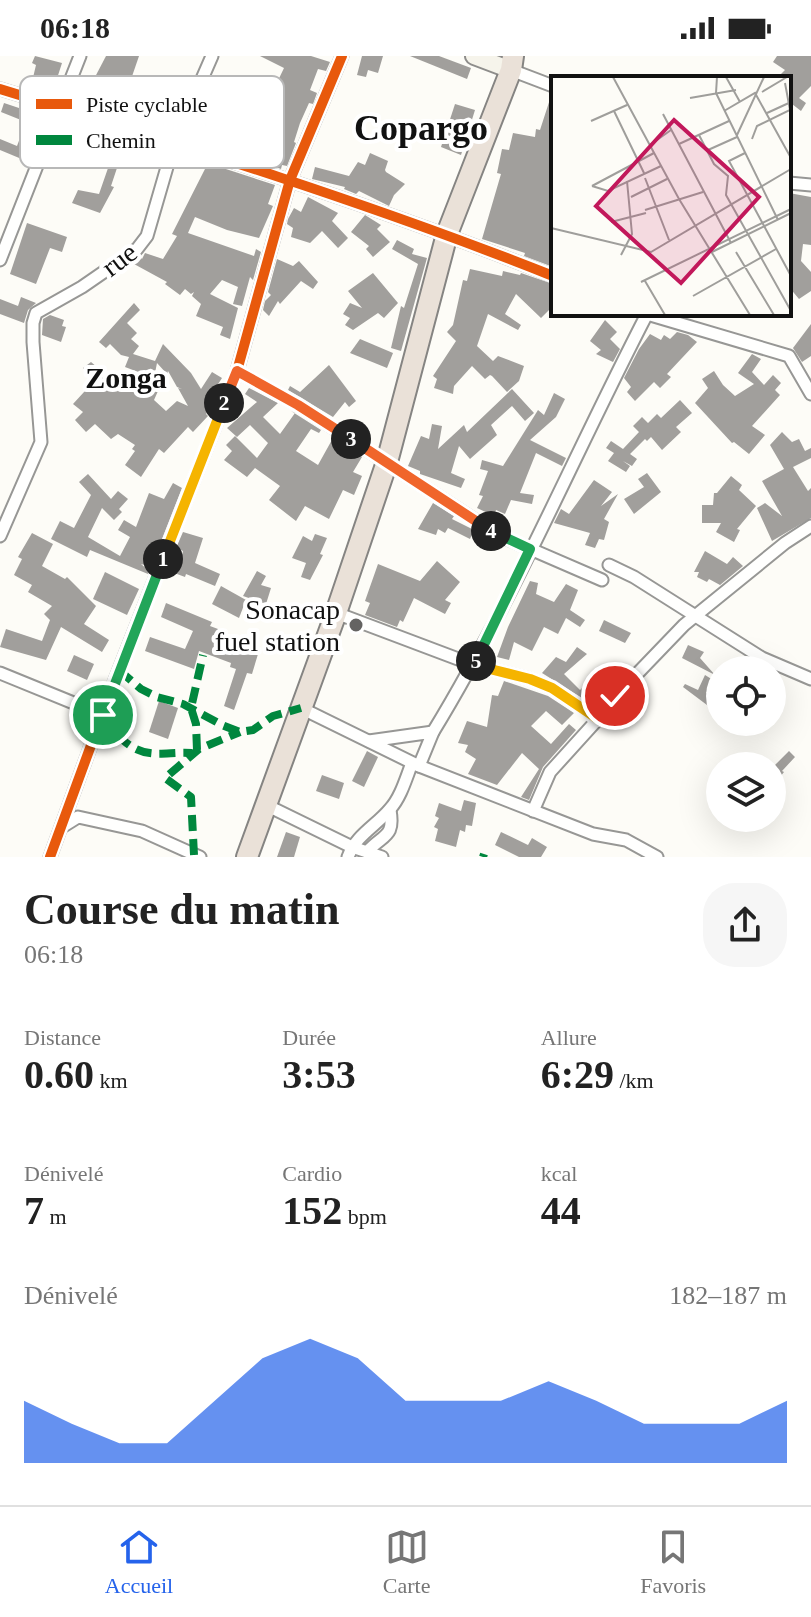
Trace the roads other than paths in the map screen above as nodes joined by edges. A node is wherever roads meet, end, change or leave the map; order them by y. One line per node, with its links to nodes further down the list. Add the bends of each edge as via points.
1 (80, 56): 6 (street)
2 (212, 56): 7 (street, rue)
3 (342, 56): 14 (street)
4 (474, 56): 5 (street)
5 (512, 63): 8 (street); 17 (highway)
6 (72, 76)
7 (203, 76)
8 (551, 85)
9 (0, 89): 10 (street)
10 (20, 95)
11 (35, 168): 18 (street)
12 (167, 168): 26 (street, rue, via 147,236 137,249 36,313 33,342 41,442)
13 (252, 168): 14 (street)
14 (290, 180): 17 (street); 22 (street)
15 (791, 183): 16 (street)
16 (811, 185)
17 (447, 234): 19 (street); 24 (highway)
18 (0, 260)
19 (551, 275)
20 (646, 316): 27 (street)
21 (654, 316): 23 (street, via 789,356)
22 (237, 371): 24 (street); 36 (street)
23 (811, 394)
24 (387, 462): 27 (street, via 498,535); 30 (highway)
25 (811, 526): 31 (street)
26 (0, 536)
27 (530, 549): 29 (street); 32 (street)
28 (609, 565): 31 (street)
29 (602, 580)
30 (336, 613): 32 (street); 35 (highway)
31 (695, 618): 34 (street, via 762,658); 37 (street)
32 (474, 665): 37 (street, via 552,688); 38 (street)
33 (0, 673): 36 (street)
34 (811, 679)
35 (301, 708): 39 (street); 41 (highway)
36 (103, 715): 44 (street)
37 (598, 719): 43 (street, via 550,772)
38 (433, 732): 39 (street); 40 (street)
39 (368, 741): 40 (street)
40 (415, 764): 42 (street); 43 (street)
41 (266, 805): 45 (street); 49 (highway)
42 (390, 810): 45 (street); 46 (street, via 390,832)
43 (533, 811): 51 (street, via 593,834 626,840)
44 (61, 828): 47 (street); 48 (street, via 78,817 111,822)
45 (350, 852): 46 (street)
46 (367, 852): 50 (street)
47 (50, 857)
48 (200, 857)
49 (247, 857)
50 (382, 857)
51 (657, 857)

